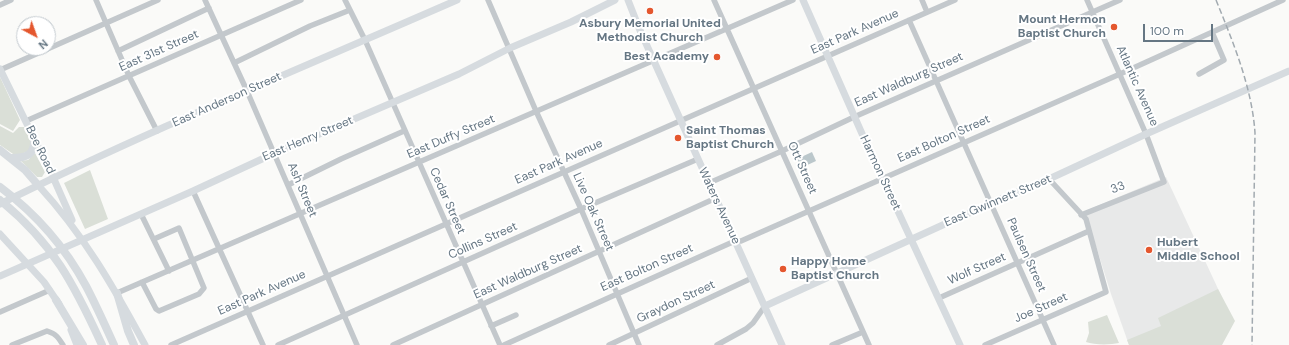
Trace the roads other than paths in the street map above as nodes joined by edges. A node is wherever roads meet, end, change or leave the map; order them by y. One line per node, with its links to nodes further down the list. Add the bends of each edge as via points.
1 (11, 0): 19 (street)
2 (96, 0): 25 (street)
3 (158, 0): 25 (street)
4 (205, 0): 20 (street, Ash Street)
5 (300, 0): 28 (street, East 31st Street)
6 (345, 0): 21 (street, Cedar Street)
7 (457, 0): 29 (main road, East Anderson Street)
8 (488, 0): 30 (street, Live Oak Street)
9 (615, 0): 30 (main road, East Henry Street, via 572,22)
10 (628, 0): 33 (main road, Waters Avenue)
11 (714, 0): 26 (street, Ott Street)
12 (793, 0): 26 (street, East Duffy Street)
13 (803, 0): 32 (main road, Harmon Street)
14 (922, 0): 22 (street)
15 (955, 0): 22 (street, East Park Avenue)
16 (1087, 0): 23 (street, Atlantic Avenue)
17 (1120, 0): 23 (street, East Waldburg Street)
18 (1283, 0): 27 (street, East Bolton Street)
19 (0, 5)
20 (209, 8): 28 (street, Ash Street); 31 (street)
21 (350, 10): 29 (street, Cedar Street); 34 (street, via 310,26)
22 (927, 12): 24 (street, East Park Avenue)
23 (1092, 12): 37 (street, Atlantic Avenue); 40 (street, East Waldburg Street)
24 (909, 20): 32 (street, East Park Avenue); 40 (street, Paulsen Street)
25 (106, 24): 31 (street); 35 (street)
26 (727, 29): 33 (street, East Duffy Street); 41 (street, Ott Street)
27 (1212, 32): 37 (street, East Bolton Street); 38 (street, via 1224,60)
28 (221, 36): 34 (street, Ash Street); 39 (street, East 31st Street)
29 (365, 40): 42 (main road, East Anderson Street); 43 (street, Cedar Street)
30 (510, 48): 43 (main road, East Henry Street, via 459,74); 44 (street, Live Oak Street)
31 (118, 51): 39 (street)
32 (828, 56): 41 (street, East Park Avenue); 45 (main road, Harmon Street)
33 (654, 60): 44 (street, East Duffy Street); 47 (main road, Waters Avenue)
34 (234, 63): 42 (street, Ash Street)
35 (0, 70): 46 (main road, Bee Road)
36 (1289, 71): 50 (main road, East Gwinnett Street)
37 (1120, 74): 50 (street, Atlantic Avenue); 52 (street, East Bolton Street)
38 (1199, 74)
39 (129, 76): 46 (street, East 31st Street); 48 (street)
40 (936, 81): 45 (street, East Waldburg Street); 52 (street, Paulsen Street)
41 (754, 89): 47 (street, East Park Avenue); 54 (street, Ott Street)
42 (247, 90): 48 (main road, East Anderson Street); 55 (street, Ash Street)
43 (392, 103): 49 (street, Cedar Street); 55 (main road, East Henry Street)
44 (536, 112): 58 (street, East Duffy Street); 59 (street, Live Oak Street)
45 (854, 117): 54 (street, East Waldburg Street); 61 (main road, Harmon Street)
46 (26, 121): 51 (main road, Bee Road)
47 (681, 121): 57 (main road, Waters Avenue); 59 (street, East Park Avenue)
48 (156, 131): 60 (main road, East Anderson Street)
49 (404, 131): 58 (street, Cedar Street); 66 (street)
50 (1146, 134): 62 (main road, East Gwinnett Street); 63 (street, Atlantic Avenue)
51 (34, 139): 56 (highway, via 35,146 31,152 21,158); 60 (main road, Bee Road)
52 (964, 143): 61 (street, East Bolton Street); 71 (street, Paulsen Street)
53 (0, 150): 56 (highway)
54 (782, 151): 64 (street, East Waldburg Street); 74 (street, Ott Street)
55 (275, 153): 66 (street, Ash Street); 68 (main road, East Henry Street)
56 (12, 158): 65 (highway)
57 (698, 159): 64 (main road, Waters Avenue); 73 (street, Collins Street)
58 (418, 163): 76 (street, East Duffy Street); 78 (street, Cedar Street)
59 (564, 172): 73 (street, Live Oak Street); 78 (street, East Park Avenue)
60 (53, 178): 65 (main road, East Anderson Street); 79 (main road, Bee Road)
61 (882, 179): 74 (street, East Bolton Street); 83 (main road, Harmon Street)
62 (1049, 179): 71 (main road, East Gwinnett Street); 77 (street)
63 (1164, 182): 77 (street, 33)
64 (709, 183): 69 (main road, Waters Avenue)
65 (38, 185): 72 (main road, East Anderson Street); 79 (main road)
66 (288, 185): 76 (street, Ash Street)
67 (0, 187): 119 (highway, via 44,227 77,270)
68 (194, 191): 75 (main road, East Henry Street); 86 (street)
69 (716, 198): 85 (main road, Waters Avenue); 87 (street, East Waldburg Street)
70 (0, 200): 118 (highway, via 21,218 52,252 67,274)
71 (991, 203): 83 (main road, East Gwinnett Street); 91 (street, Paulsen Street)
72 (0, 204)
73 (581, 209): 87 (street, Live Oak Street); 89 (street, Collins Street)
74 (809, 211): 85 (street, East Bolton Street, via 741,241); 93 (street, Ott Street)
75 (141, 214): 82 (street); 84 (main road, East Henry Street)
76 (300, 214): 86 (street, East Duffy Street); 95 (street, Ash Street)
77 (1081, 215): 80 (street, via 1086,219)
78 (445, 224): 89 (street, Cedar Street); 95 (street, East Park Avenue)
79 (77, 231): 84 (main road)
80 (1089, 231): 91 (street, Wolf Street); 109 (street, Joe Street, via 1106,292)
81 (0, 234): 90 (main road)
82 (154, 239): 88 (street, via 179,228); 92 (street)
83 (911, 239): 93 (main road, East Gwinnett Street); 101 (main road, Harmon Street)
84 (82, 240): 90 (main road, East Henry Street); 99 (main road)
85 (735, 241): 96 (main road, Waters Avenue); 100 (street, East Bolton Street)
86 (220, 249): 88 (street, East Duffy Street); 106 (street)
87 (599, 252): 100 (street, Live Oak Street); 103 (street, East Waldburg Street)
88 (193, 260): 92 (street, East Duffy Street); 97 (street, via 204,288 199,294 160,311 156,309)
89 (463, 262): 103 (street, Cedar Street); 107 (street, Collins Street)
90 (28, 263): 94 (main road, East Henry Street); 98 (main road)
91 (1017, 264): 101 (street, Wolf Street); 109 (street, Paulsen Street)
92 (169, 271): 97 (street, East Duffy Street)
93 (837, 274): 104 (main road, East Gwinnett Street); 111 (street, Ott Street)
94 (0, 276)
95 (328, 276): 106 (street, East Park Avenue); 107 (street, Ash Street)
96 (752, 278): 104 (main road, Waters Avenue); 112 (street, Graydon Street)
97 (142, 282): 99 (street, East Duffy Street)
98 (50, 290): 102 (main road); 105 (street)
99 (117, 293): 120 (highway); 121 (main road)
100 (617, 294): 112 (street, Live Oak Street); 128 (street, East Bolton Street)
101 (939, 298): 135 (main road, Harmon Street)
102 (56, 300): 116 (main road); 117 (highway)
103 (481, 306): 110 (street, Cedar Street); 126 (street, East Waldburg Street)
104 (765, 306): 131 (street, via 746,329); 132 (main road, Waters Avenue)
105 (0, 312)
106 (247, 312): 122 (street, East Park Avenue); 123 (street)
107 (344, 315): 113 (street, Collins Street); 125 (street, Ash Street)
108 (516, 315): 110 (street)
109 (1042, 320): 136 (street, Joe Street); 137 (street, Paulsen Street)
110 (491, 326): 127 (street, Cedar Street)
111 (863, 332): 133 (street); 134 (street, Ott Street)
112 (634, 334): 129 (street, Graydon Street); 130 (street, Live Oak Street)
113 (287, 343): 124 (street, Collins Street)
114 (12, 345): 115 (street, via 45,331 55,333)
115 (63, 345)
116 (77, 345)
117 (84, 345)
118 (102, 345)
119 (114, 345)
120 (134, 345)
121 (145, 345)
122 (171, 345)
123 (263, 345)
124 (278, 345)
125 (357, 345)
126 (393, 345)
127 (500, 345)
128 (504, 345)
129 (609, 345)
130 (639, 345)
131 (717, 345)
132 (782, 345)
133 (832, 345)
134 (869, 345)
135 (960, 345)
136 (985, 345)
137 (1054, 345)

